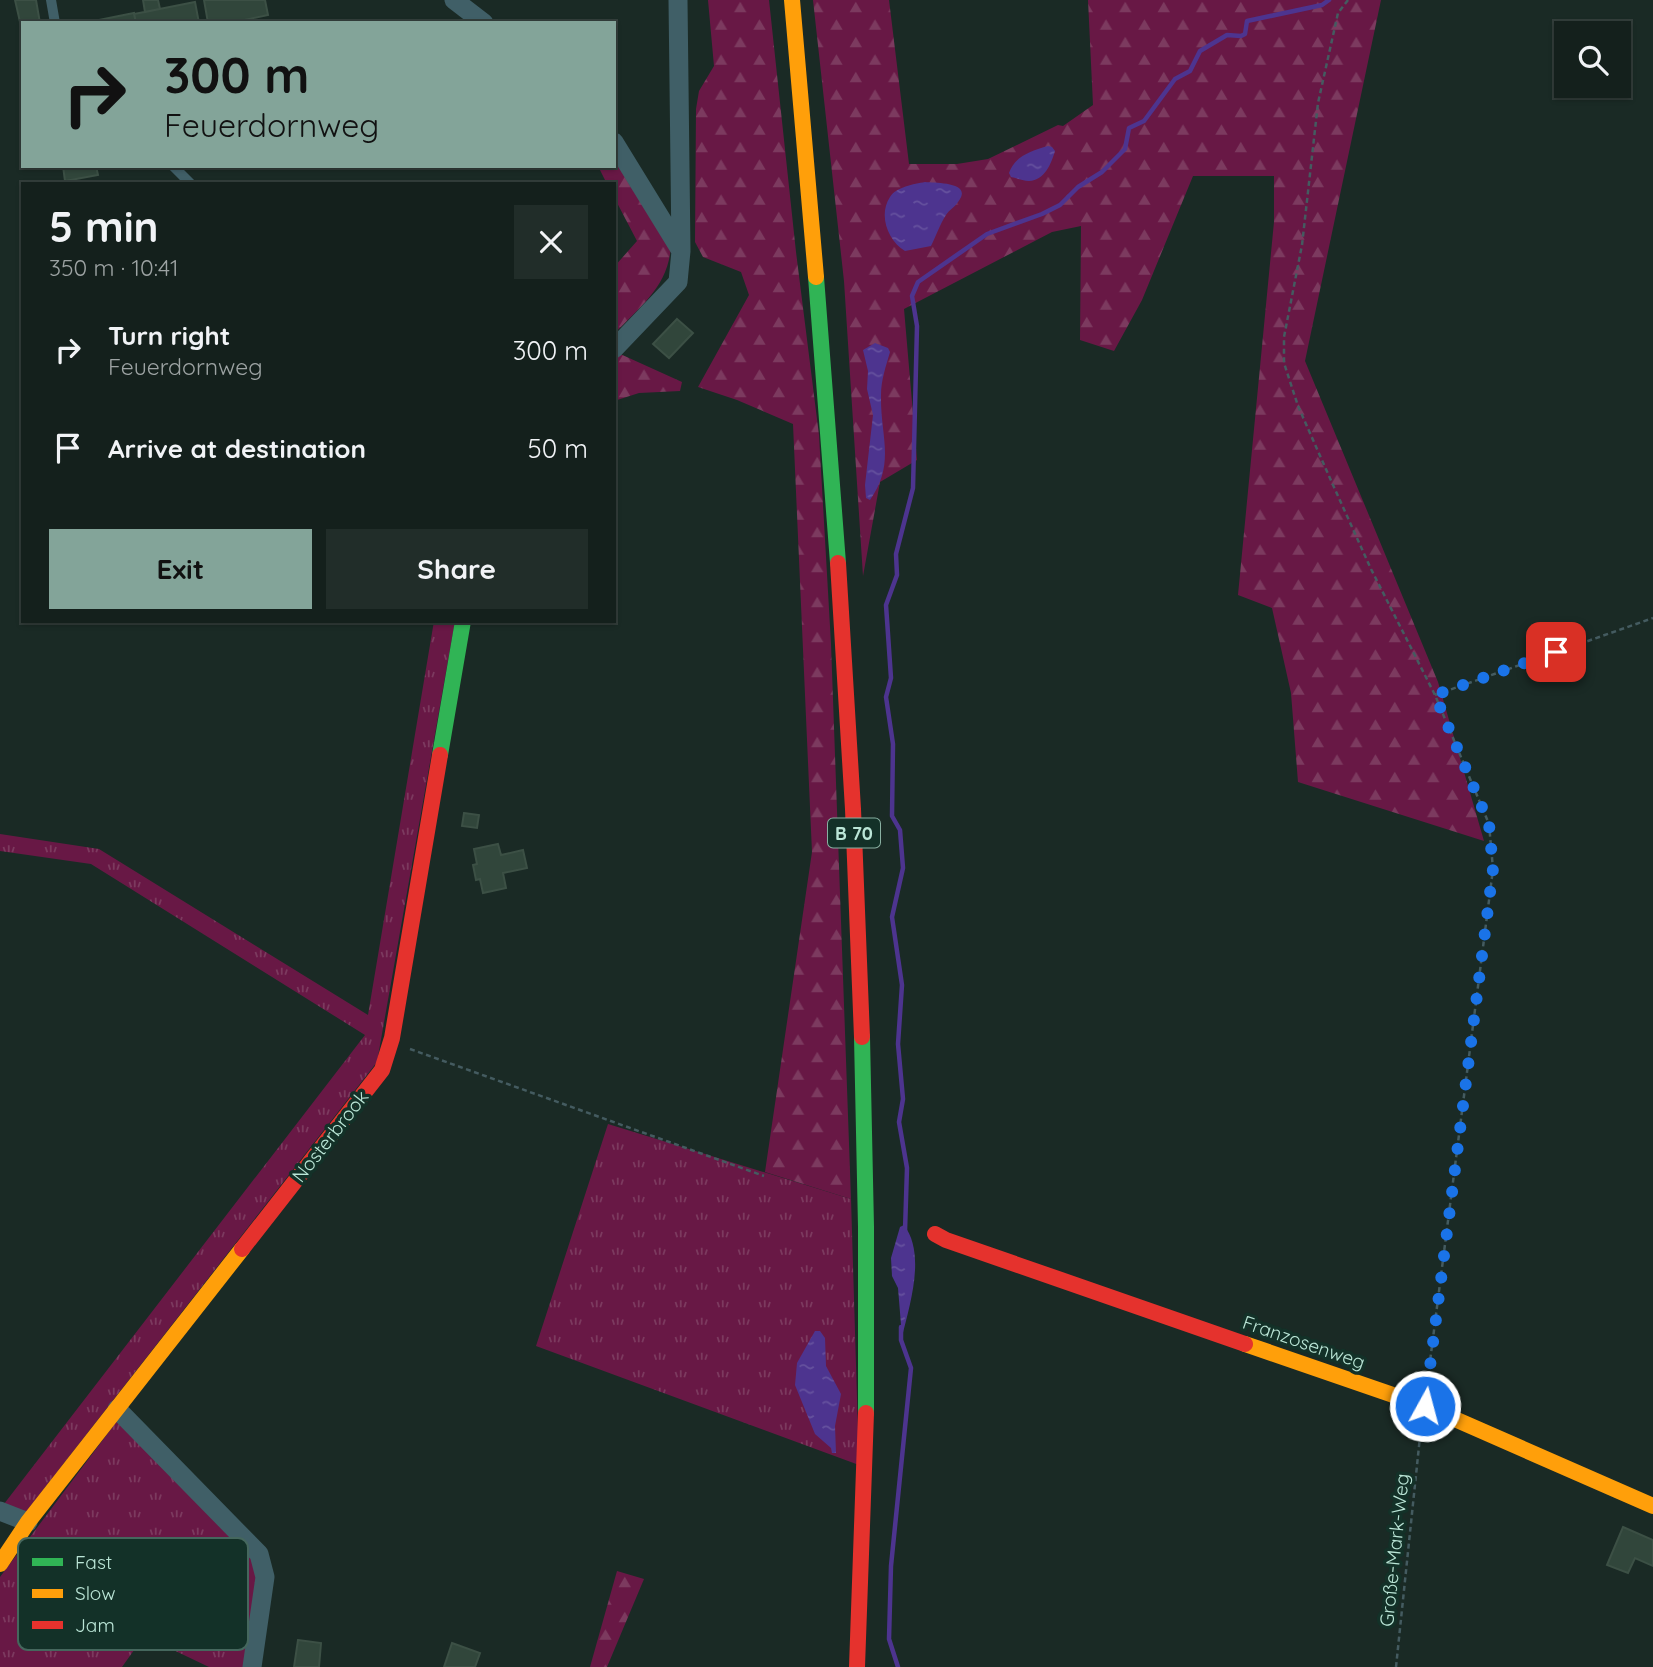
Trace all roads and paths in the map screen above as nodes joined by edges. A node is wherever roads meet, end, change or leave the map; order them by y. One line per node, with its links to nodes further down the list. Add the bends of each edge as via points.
1 (51, 0): 6 (lane)
2 (454, 0): 7 (street)
3 (678, 0): 11 (street)
4 (792, 0): 28 (main road, B 70, via 830,432 860,951 867,1429)
5 (1348, 0): 15 (path, Große-Mark-Weg, via 1338,13 1318,103 1284,363 1338,497)
6 (55, 21)
7 (481, 21)
8 (616, 145): 11 (street)
9 (175, 168): 10 (lane)
10 (189, 182)
11 (681, 251): 12 (street, via 678,282)
12 (616, 347)
13 (1653, 618): 15 (path)
14 (463, 623): 16 (main road, Nosterbrook)
15 (1435, 695): 19 (path, Große-Mark-Weg, via 1489,824 1493,869)
16 (390, 1043): 17 (path); 20 (main road, Nosterbrook, via 382,1070)
17 (764, 1176)
18 (935, 1234): 19 (main road, Franzosenweg)
19 (1425, 1406): 21 (main road, Franzosenweg); 29 (path, Große-Mark-Weg)
20 (117, 1409): 23 (main road, Nosterbrook); 24 (street)
21 (1653, 1506)
22 (0, 1511): 23 (street)
23 (28, 1522): 26 (main road, Nosterbrook)
24 (243, 1538)
25 (248, 1543): 27 (street, via 259,1554 265,1577)
26 (0, 1564)
27 (252, 1667)
28 (857, 1667)
29 (1396, 1667)

